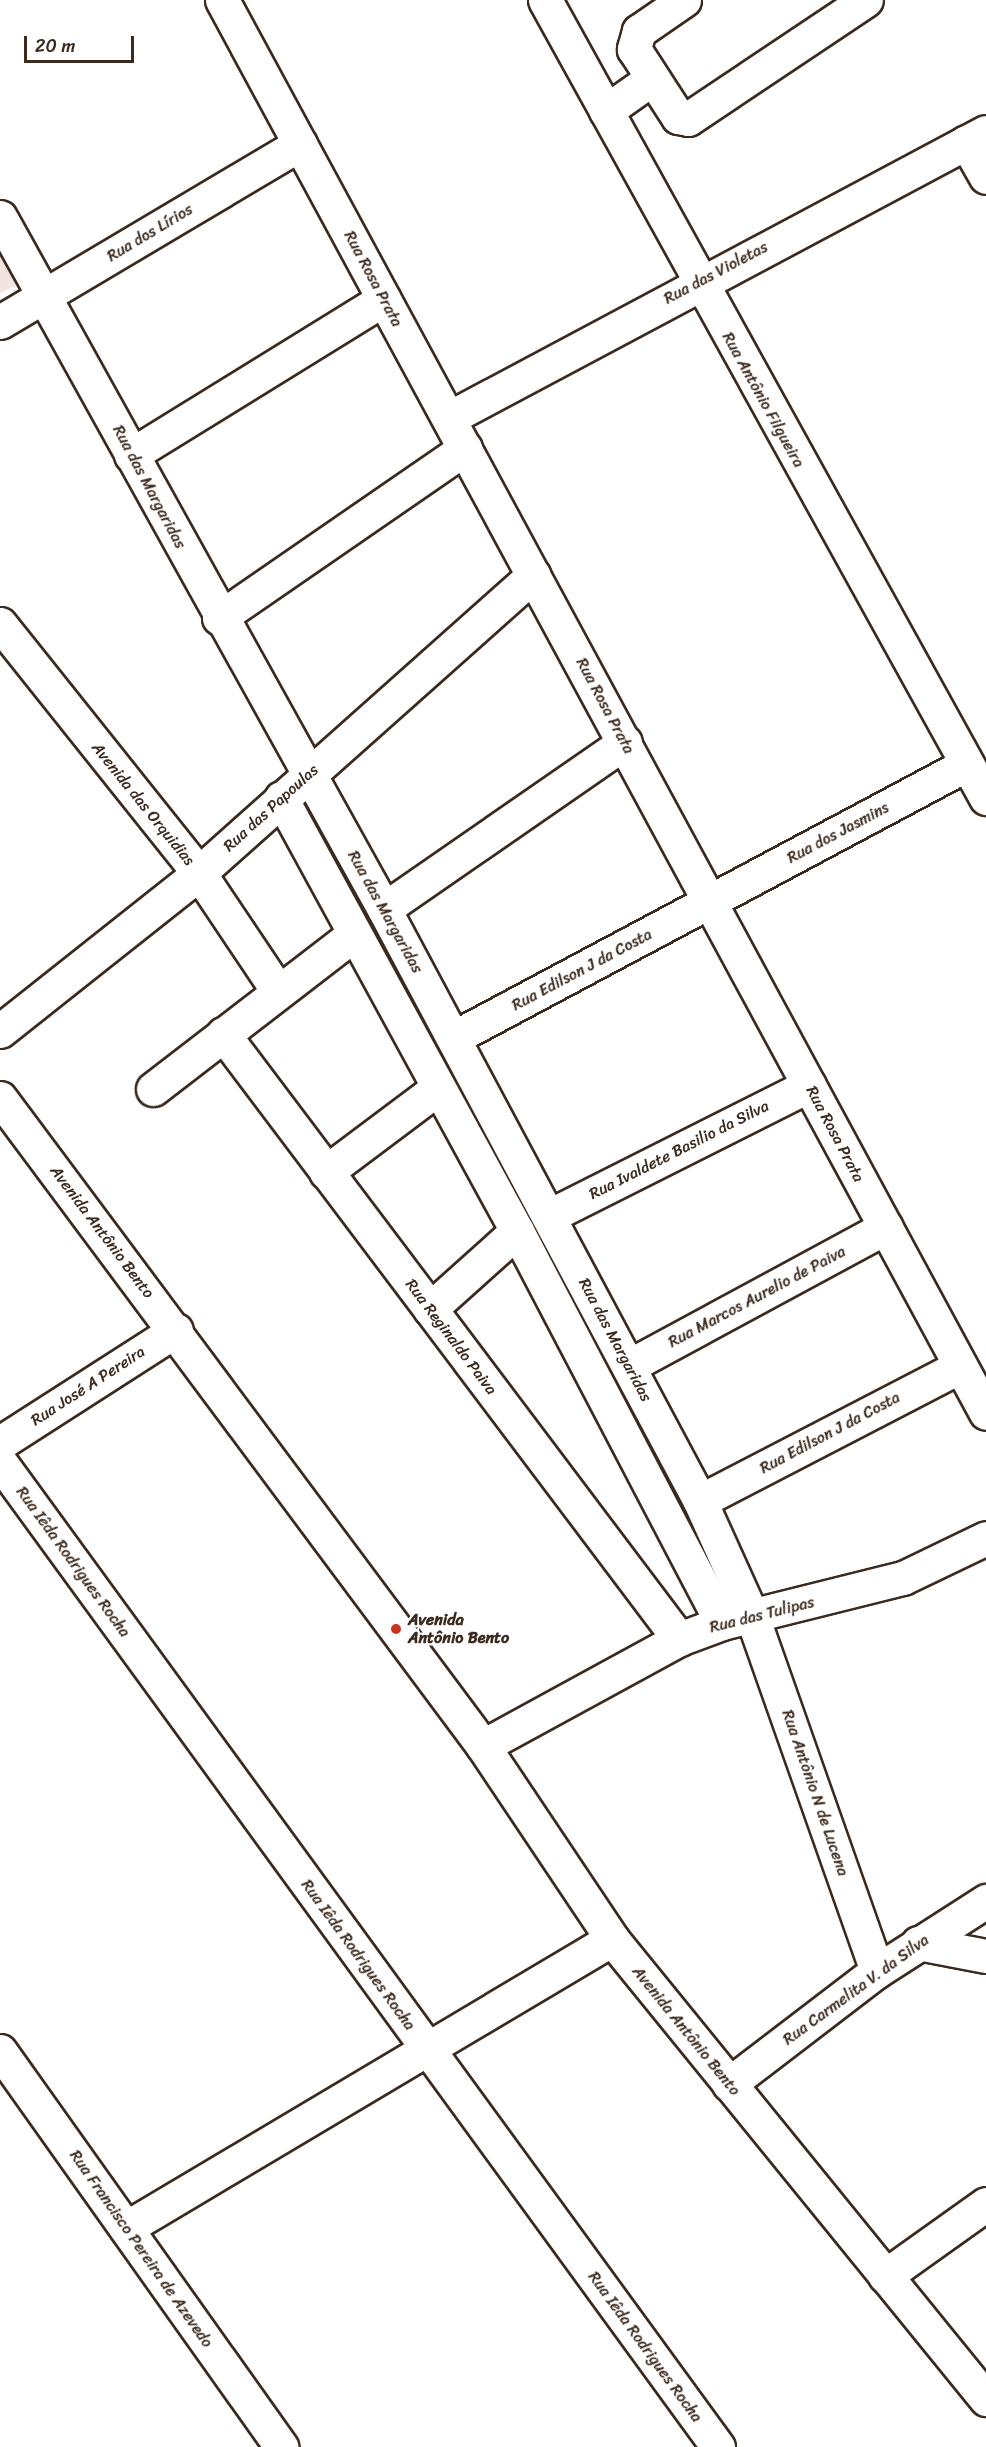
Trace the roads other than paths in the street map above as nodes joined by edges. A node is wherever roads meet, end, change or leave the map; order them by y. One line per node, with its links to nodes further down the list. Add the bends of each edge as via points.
1 (222, 0): 8 (street, Rua Rosa Prata)
2 (545, 0): 6 (street, Rua Antônio Filgueira)
3 (684, 0): 5 (street, via 639,31 634,40)
4 (866, 0): 5 (street, via 688,119 678,117)
5 (650, 80): 6 (street)
6 (606, 111): 11 (street, Rua Antônio Filgueira)
7 (976, 137): 9 (street); 11 (street, Rua das Violetas)
8 (300, 144): 12 (street, Rua dos Lírios); 13 (street, Rua Rosa Prata)
9 (986, 177)
10 (0, 217): 12 (street, Rua das Margaridas)
11 (699, 281): 15 (street, Rua das Violetas); 22 (street, Rua Antônio Filgueira)
12 (44, 295): 14 (street, Rua dos Lírios); 17 (street, Rua das Margaridas)
13 (384, 299): 15 (street, Rua Rosa Prata); 17 (street)
14 (0, 322)
15 (449, 418): 16 (street, Rua Rosa Prata)
16 (465, 447): 18 (street, Rua Rosa Prata); 19 (street)
17 (131, 455): 19 (street, Rua das Margaridas)
18 (534, 575): 21 (street, Rua Rosa Prata); 23 (street, Rua das Papoulas)
19 (219, 618): 23 (street, Rua das Margaridas)
20 (0, 624): 26 (street, Avenida das Orquidias)
21 (625, 742): 27 (street, Rua Rosa Prata); 28 (street)
22 (966, 764): 25 (street, Rua Antônio Filgueira); 27 (street, Rua dos Jasmins)
23 (309, 773): 24 (street, Rua das Papoulas); 28 (street, Rua das Margaridas)
24 (281, 798): 26 (street, Rua das Papoulas); 29 (street)
25 (986, 798)
26 (199, 873): 30 (street, Avenida das Orquidias); 31 (street, Rua das Papoulas)
27 (710, 901): 33 (street, Rua Edilson J da Costa); 34 (street, Rua Rosa Prata)
28 (384, 909): 33 (street, Rua das Margaridas)
29 (353, 935): 30 (street); 35 (street)
30 (278, 991): 32 (street)
31 (0, 1031)
32 (223, 1034): 36 (street); 38 (street, Rua Reginaldo Paiva)
33 (453, 1038): 39 (street, Rua das Margaridas)
34 (809, 1085): 39 (street, Rua Ivaldete Basilio da Silva); 40 (street, Rua Rosa Prata)
35 (438, 1088): 38 (street); 41 (street)
36 (153, 1089)
37 (0, 1098): 43 (street, Avenida Antônio Bento)
38 (326, 1172): 42 (street, Rua Reginaldo Paiva)
39 (549, 1216): 45 (street, Rua das Margaridas)
40 (886, 1227): 44 (street, Rua Rosa Prata); 45 (street, Rua Marcos Aurelio de Paiva)
41 (517, 1231): 42 (street); 51 (street)
42 (430, 1309): 52 (street, Rua Reginaldo Paiva)
43 (176, 1330): 47 (street, Rua José A Pereira); 53 (street, Avenida Antônio Bento)
44 (960, 1365): 46 (street, Rua Rosa Prata); 49 (street, Rua Edilson J da Costa)
45 (629, 1366): 49 (street, Rua das Margaridas)
46 (986, 1413)
47 (0, 1443)
48 (0, 1462): 59 (street, Rua Iêda Rodrigues Rocha)
49 (700, 1501): 51 (street, Rua das Margaridas)
50 (986, 1538): 51 (street, Rua das Tulipas, via 903,1578)
51 (737, 1620): 52 (street, Rua das Tulipas); 58 (street, Rua Antônio N de Lucena)
52 (679, 1639): 53 (street, Rua das Tulipas)
53 (483, 1746): 55 (street, Avenida Antônio Bento)
54 (986, 1901): 56 (street, Rua Carmelita V. da Silva)
55 (612, 1939): 59 (street); 61 (street, Avenida Antônio Bento)
56 (918, 1943): 57 (street); 58 (street, Rua Carmelita V. da Silva)
57 (986, 1956)
58 (877, 1971): 61 (street, Rua Carmelita V. da Silva)
59 (424, 2046): 63 (street); 67 (street, Rua Iêda Rodrigues Rocha)
60 (0, 2051): 63 (street, Rua Francisco Pereira de Azevedo)
61 (729, 2084): 64 (street, Avenida Antônio Bento)
62 (986, 2204): 64 (street)
63 (126, 2228): 66 (street, Rua Francisco Pereira de Azevedo)
64 (885, 2276): 65 (street, Avenida Antônio Bento)
65 (986, 2399)
66 (281, 2447)
67 (718, 2447)

